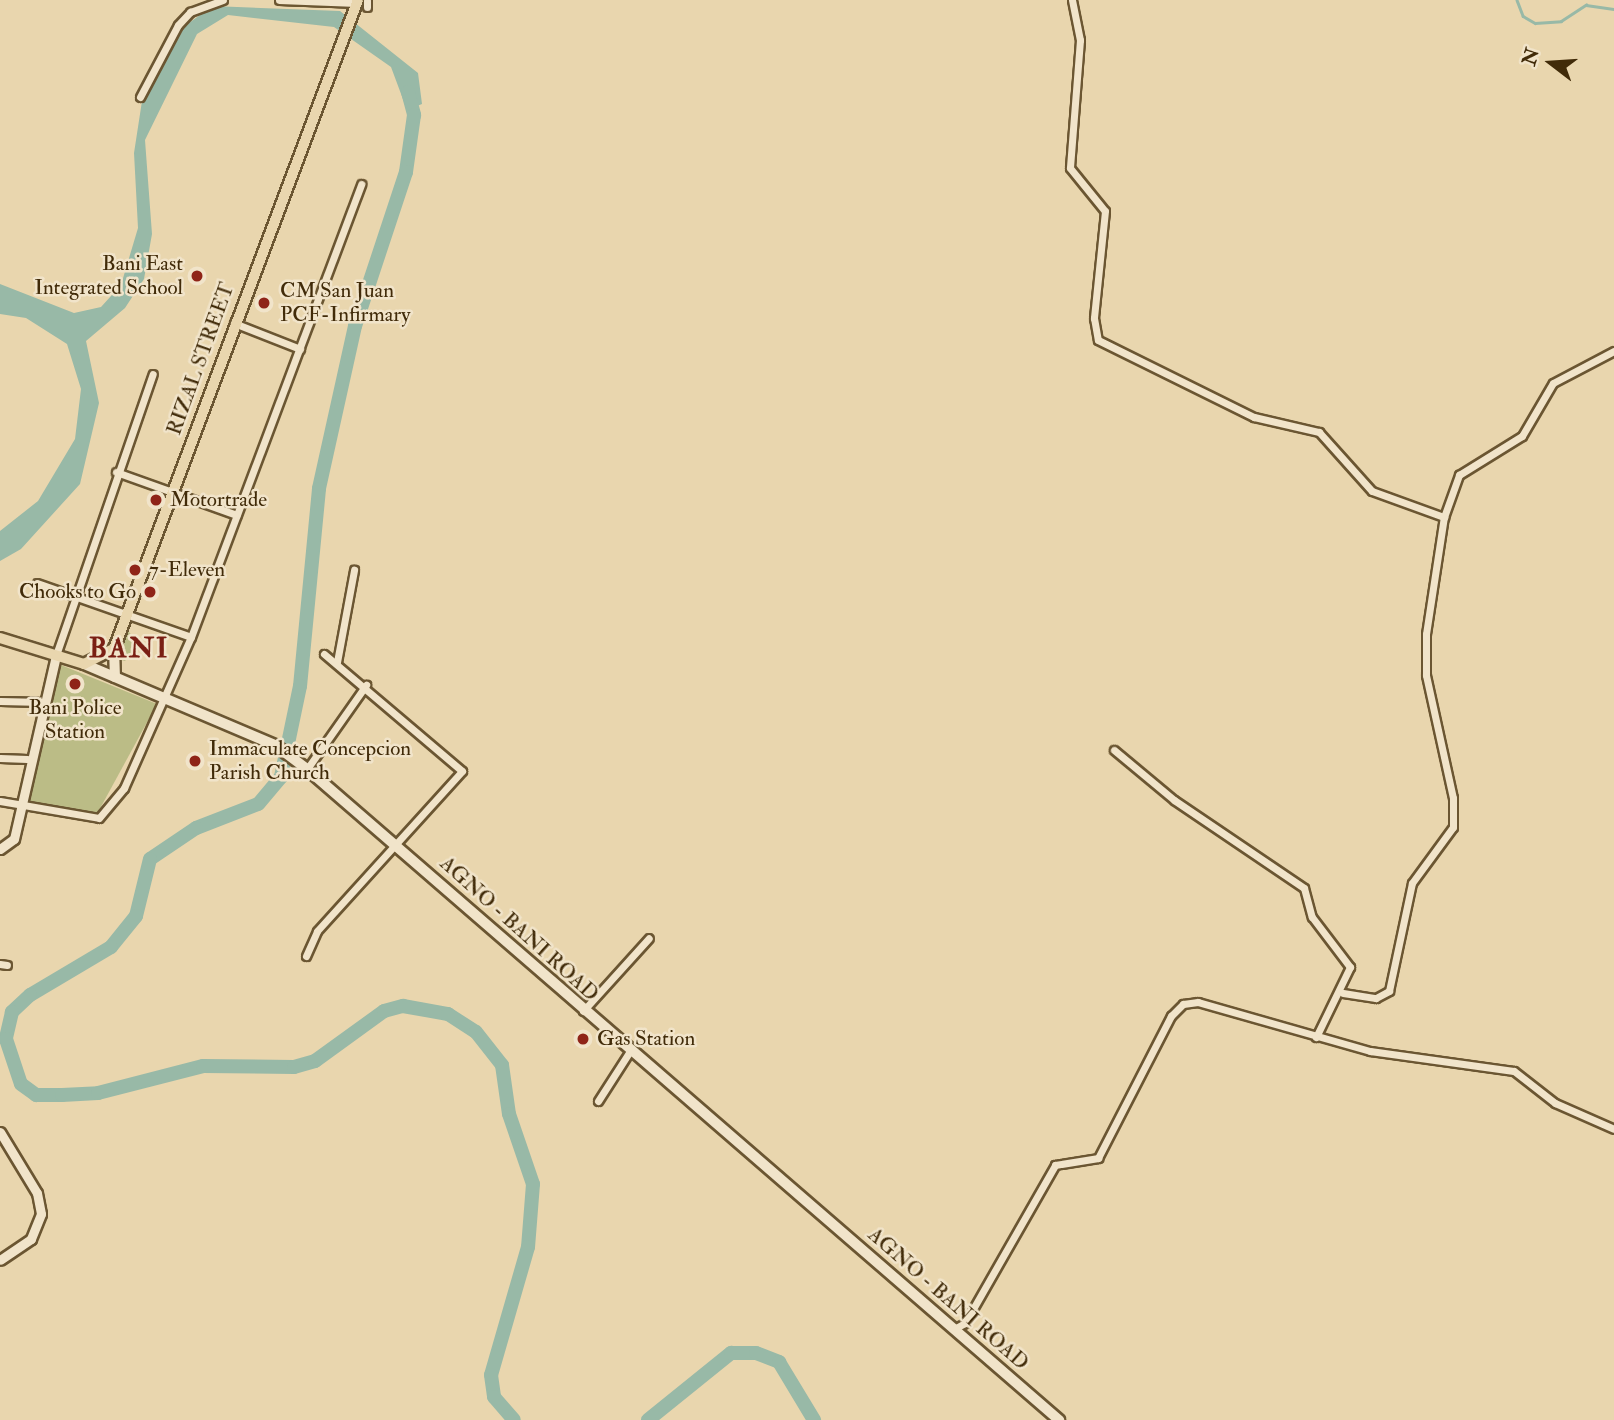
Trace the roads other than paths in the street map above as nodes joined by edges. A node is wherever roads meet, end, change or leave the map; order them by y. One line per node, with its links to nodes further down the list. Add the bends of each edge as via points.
1 (223, 0): 5 (street, via 198,8 178,25)
2 (279, 0): 4 (street)
3 (1072, 0): 14 (street, via 1080,40 1070,167 1105,211 1094,318 1098,340 1254,417 1320,432 1372,491)
4 (361, 4): 7 (main road, RIZAL STREET, via 338,51)
5 (140, 97)
6 (361, 184): 8 (street)
7 (234, 323): 8 (street); 12 (main road, RIZAL STREET)
8 (300, 349): 13 (street)
9 (1614, 351): 14 (street, via 1563,376 1522,436 1464,469)
10 (153, 374): 11 (street)
11 (116, 472): 12 (street); 17 (street)
12 (173, 493): 13 (street); 18 (main road, RIZAL STREET)
13 (237, 515): 19 (street)
14 (1444, 517): 41 (street, via 1426,675 1453,798 1452,828 1412,883 1389,990 1376,998)
15 (354, 570): 24 (street)
16 (37, 583): 17 (street)
17 (72, 595): 18 (street); 23 (street)
18 (126, 615): 19 (street); 21 (main road, RIZAL STREET)
19 (191, 637): 28 (street)
20 (2, 642): 23 (main road)
21 (114, 649): 25 (main road, via 102,660); 26 (main road)
22 (324, 654): 24 (street)
23 (56, 655): 25 (main road); 30 (street)
24 (337, 662): 27 (street)
25 (84, 664): 26 (main road, AGNO - BANI ROAD)
26 (115, 677): 28 (main road, AGNO - BANI ROAD)
27 (366, 685): 34 (street); 37 (street, via 462,771)
28 (165, 698): 34 (main road, AGNO - BANI ROAD, via 275,745); 36 (street, via 124,788 104,816)
29 (0, 701): 30 (street)
30 (43, 702): 33 (street)
31 (1114, 750): 41 (street, via 1174,800 1304,888 1312,917 1350,967)
32 (0, 758): 33 (street)
33 (27, 760): 36 (street)
34 (305, 768): 37 (main road, AGNO - BANI ROAD)
35 (0, 801): 36 (street)
36 (19, 802): 38 (street, via 14,839)
37 (398, 848): 40 (street, via 317,931); 42 (main road, AGNO - BANI ROAD)
38 (0, 849)
39 (649, 938): 42 (street)
40 (306, 956)
41 (1343, 993): 43 (street)
42 (583, 1012): 44 (main road, AGNO - BANI ROAD)
43 (1315, 1037): 46 (street, via 1514,1071 1555,1103); 49 (street, via 1198,1002 1177,1007 1098,1158 1055,1165 965,1323)
44 (630, 1051): 45 (street); 49 (main road, AGNO - BANI ROAD)
45 (598, 1101)
46 (1614, 1129)
47 (0, 1132): 48 (street, via 37,1194 41,1214 31,1239)
48 (0, 1260)
49 (954, 1329): 50 (main road, AGNO - BANI ROAD)
50 (1059, 1420)

